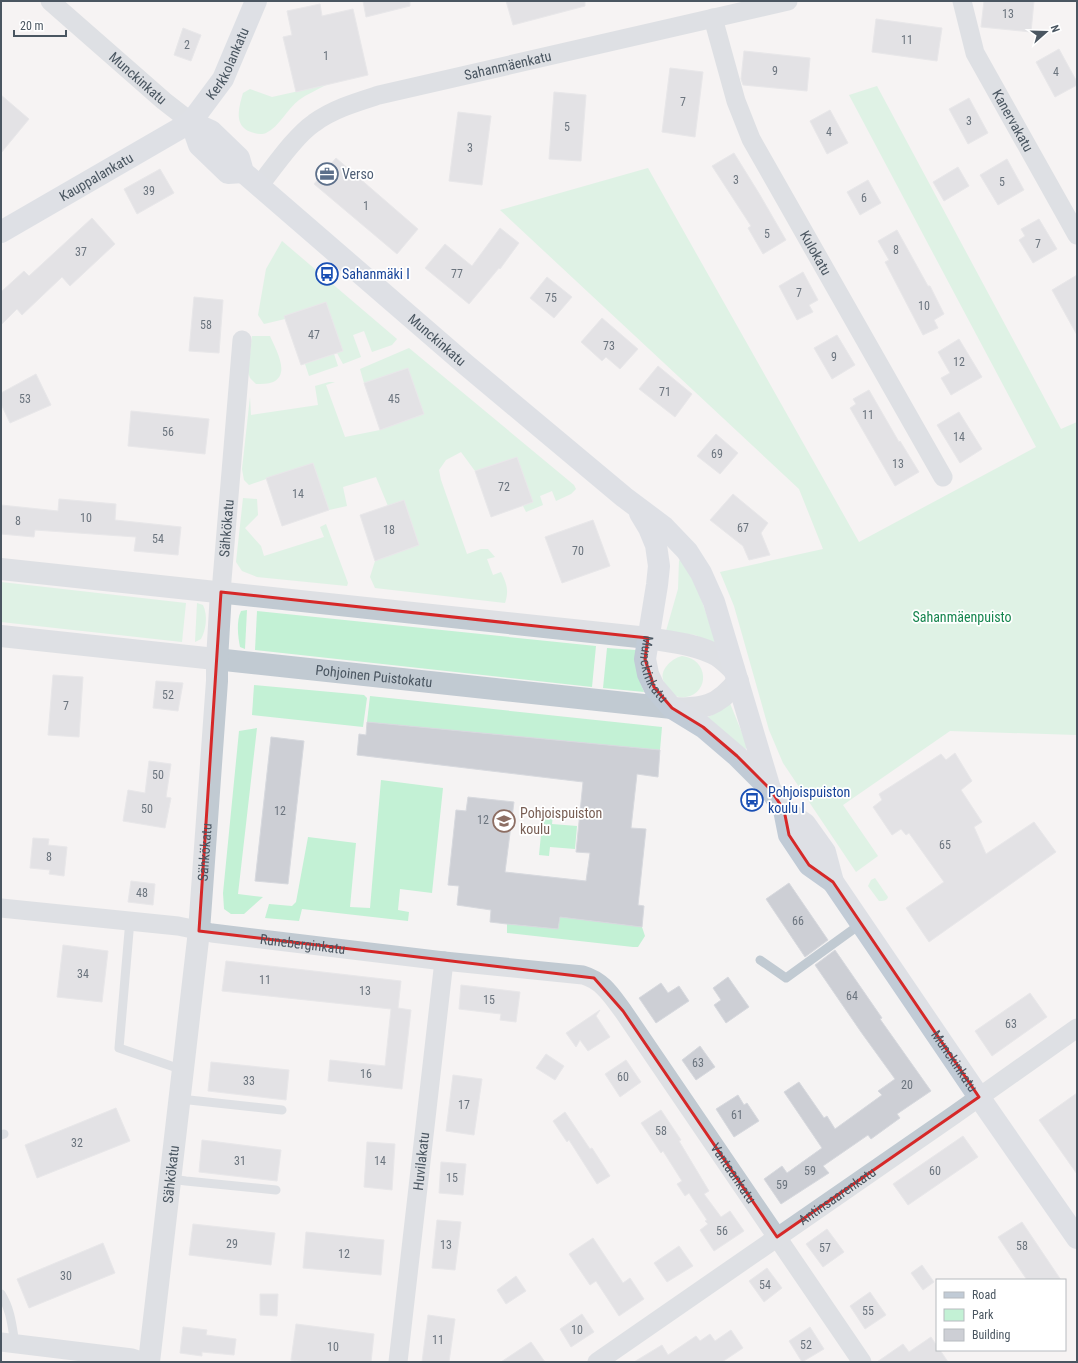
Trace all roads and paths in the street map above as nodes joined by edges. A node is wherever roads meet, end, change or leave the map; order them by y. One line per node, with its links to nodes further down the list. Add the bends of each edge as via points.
1 (50, 1): 6 (street, Munckinkatu)
2 (256, 1): 6 (main road, Kerkkolankatu, via 223,79)
3 (788, 1): 5 (street, Sahanmäenkatu)
4 (962, 1): 9 (street, Kanervakatu, via 975,54)
5 (713, 18): 7 (street, Sahanmäenkatu, via 380,95 348,106 314,122 281,158); 11 (street, Kulokatu, via 736,101 752,139)
6 (191, 122): 7 (main road, Munckinkatu, via 211,131 239,158); 8 (main road, Kauppalankatu)
7 (251, 179): 12 (main road, Munckinkatu, via 465,364)
8 (1, 232)
9 (1077, 235)
10 (242, 340): 14 (street, Sähkökatu)
11 (943, 477)
12 (635, 505): 16 (main road, Munckinkatu, via 656,545 659,566); 18 (main road, Munckinkatu, via 664,527 687,551 701,573 714,602)
13 (1, 569): 14 (street)
14 (222, 592): 16 (street); 17 (street, Sähkökatu)
15 (1, 636): 17 (street, Pohjoinen Puistokatu)
16 (648, 638): 18 (street, via 708,651 719,657); 19 (main road, Munckinkatu, via 645,659 648,674 654,687)
17 (217, 660): 19 (street, Pohjoinen Puistokatu); 24 (street, Sähkökatu)
18 (736, 675): 19 (street, Pohjoinen Puistokatu, via 731,690 704,707); 20 (main road, Munckinkatu)
19 (672, 708): 20 (main road, Munckinkatu, via 703,727 732,751)
20 (770, 789): 23 (main road, Munckinkatu, via 784,810 805,824 825,852 833,882)
21 (1, 908): 22 (street, Runeberginkatu)
22 (130, 920): 24 (street, Runeberginkatu); 29 (lane, via 118,1048)
23 (862, 923): 25 (lane, via 786,978); 30 (main road, Munckinkatu)
24 (199, 931): 26 (street, Runeberginkatu); 29 (street, Sähkökatu)
25 (760, 960)
26 (444, 961): 27 (street, Runeberginkatu, via 583,975 594,978); 41 (street, Huvilakatu)
27 (603, 986): 35 (street, Vantaankatu, via 623,1011)
28 (1077, 1028): 30 (street, Antinsaarenkatu)
29 (183, 1070): 31 (street, Sähkökatu)
30 (979, 1097): 35 (street, Antinsaarenkatu); 36 (main road, Munckinkatu)
31 (180, 1098): 32 (lane); 33 (street, Sähkökatu)
32 (282, 1110)
33 (171, 1179): 34 (lane); 40 (street, Sähkökatu)
34 (276, 1190)
35 (777, 1237): 42 (street, Antinsaarenkatu); 43 (street, Vantaankatu)
36 (1077, 1238)
37 (1, 1294): 38 (lane, via 11,1316)
38 (8, 1343): 39 (street, via 132,1358)
39 (144, 1362)
40 (149, 1362)
41 (398, 1362)
42 (597, 1362)
43 (862, 1362)

